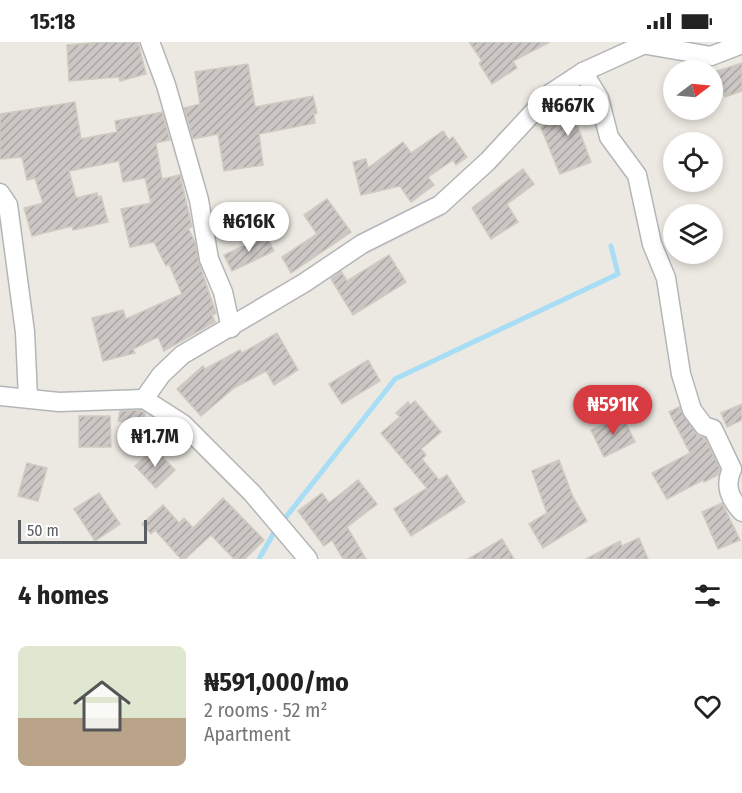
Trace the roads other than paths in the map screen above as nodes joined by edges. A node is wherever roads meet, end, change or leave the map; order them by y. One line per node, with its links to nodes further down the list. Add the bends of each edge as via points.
1 (150, 42): 6 (street, via 166,85 198,200 209,259 223,292)
2 (648, 44): 3 (street, via 711,56); 4 (street)
3 (742, 44)
4 (583, 72): 6 (street, via 551,93 488,161 440,205 362,244); 10 (street, via 599,98 609,137 638,175 652,244 666,278 681,374 692,410 704,426 713,429 732,469 728,489 733,503)
5 (0, 193): 8 (street, via 8,205 25,332)
6 (231, 328): 9 (street, via 182,356 161,375)
7 (0, 396): 8 (street)
8 (28, 398): 9 (street, via 59,402)
9 (144, 399): 11 (street, via 183,424 252,493)
10 (742, 512)
11 (308, 559)

